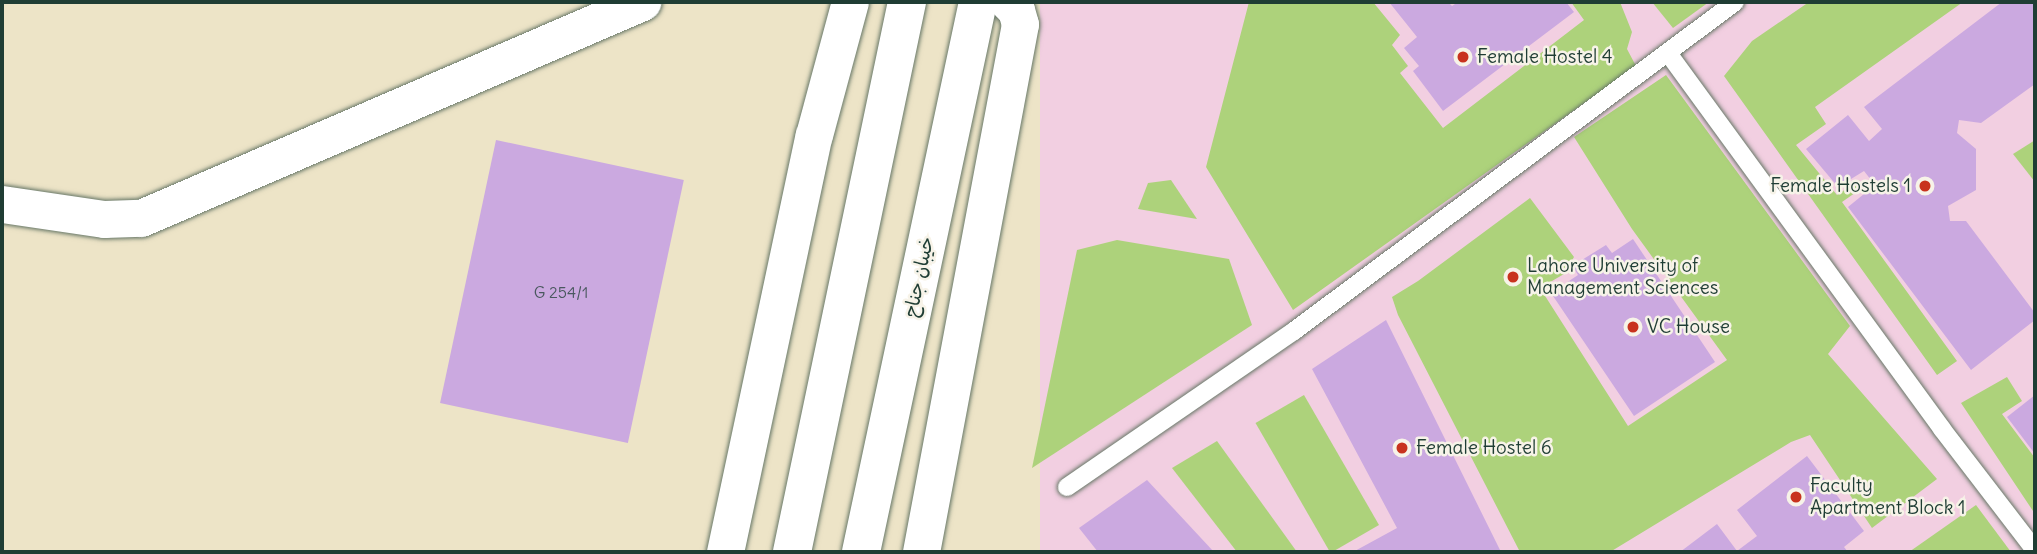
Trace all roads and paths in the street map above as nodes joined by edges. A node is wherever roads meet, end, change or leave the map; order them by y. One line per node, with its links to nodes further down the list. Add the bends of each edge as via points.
1 (642, 2): 8 (street, via 141,218 104,219)
2 (850, 2): 11 (street, via 814,135)
3 (906, 2): 12 (main road)
4 (978, 2): 13 (main road, خیبان جناح)
5 (1009, 2): 14 (street, via 1020,24)
6 (1735, 2): 7 (lane)
7 (1668, 53): 9 (lane, via 1294,331); 10 (lane)
8 (2, 204)
9 (1067, 487)
10 (2035, 550)
11 (724, 552)
12 (792, 552)
13 (861, 552)
14 (921, 552)

